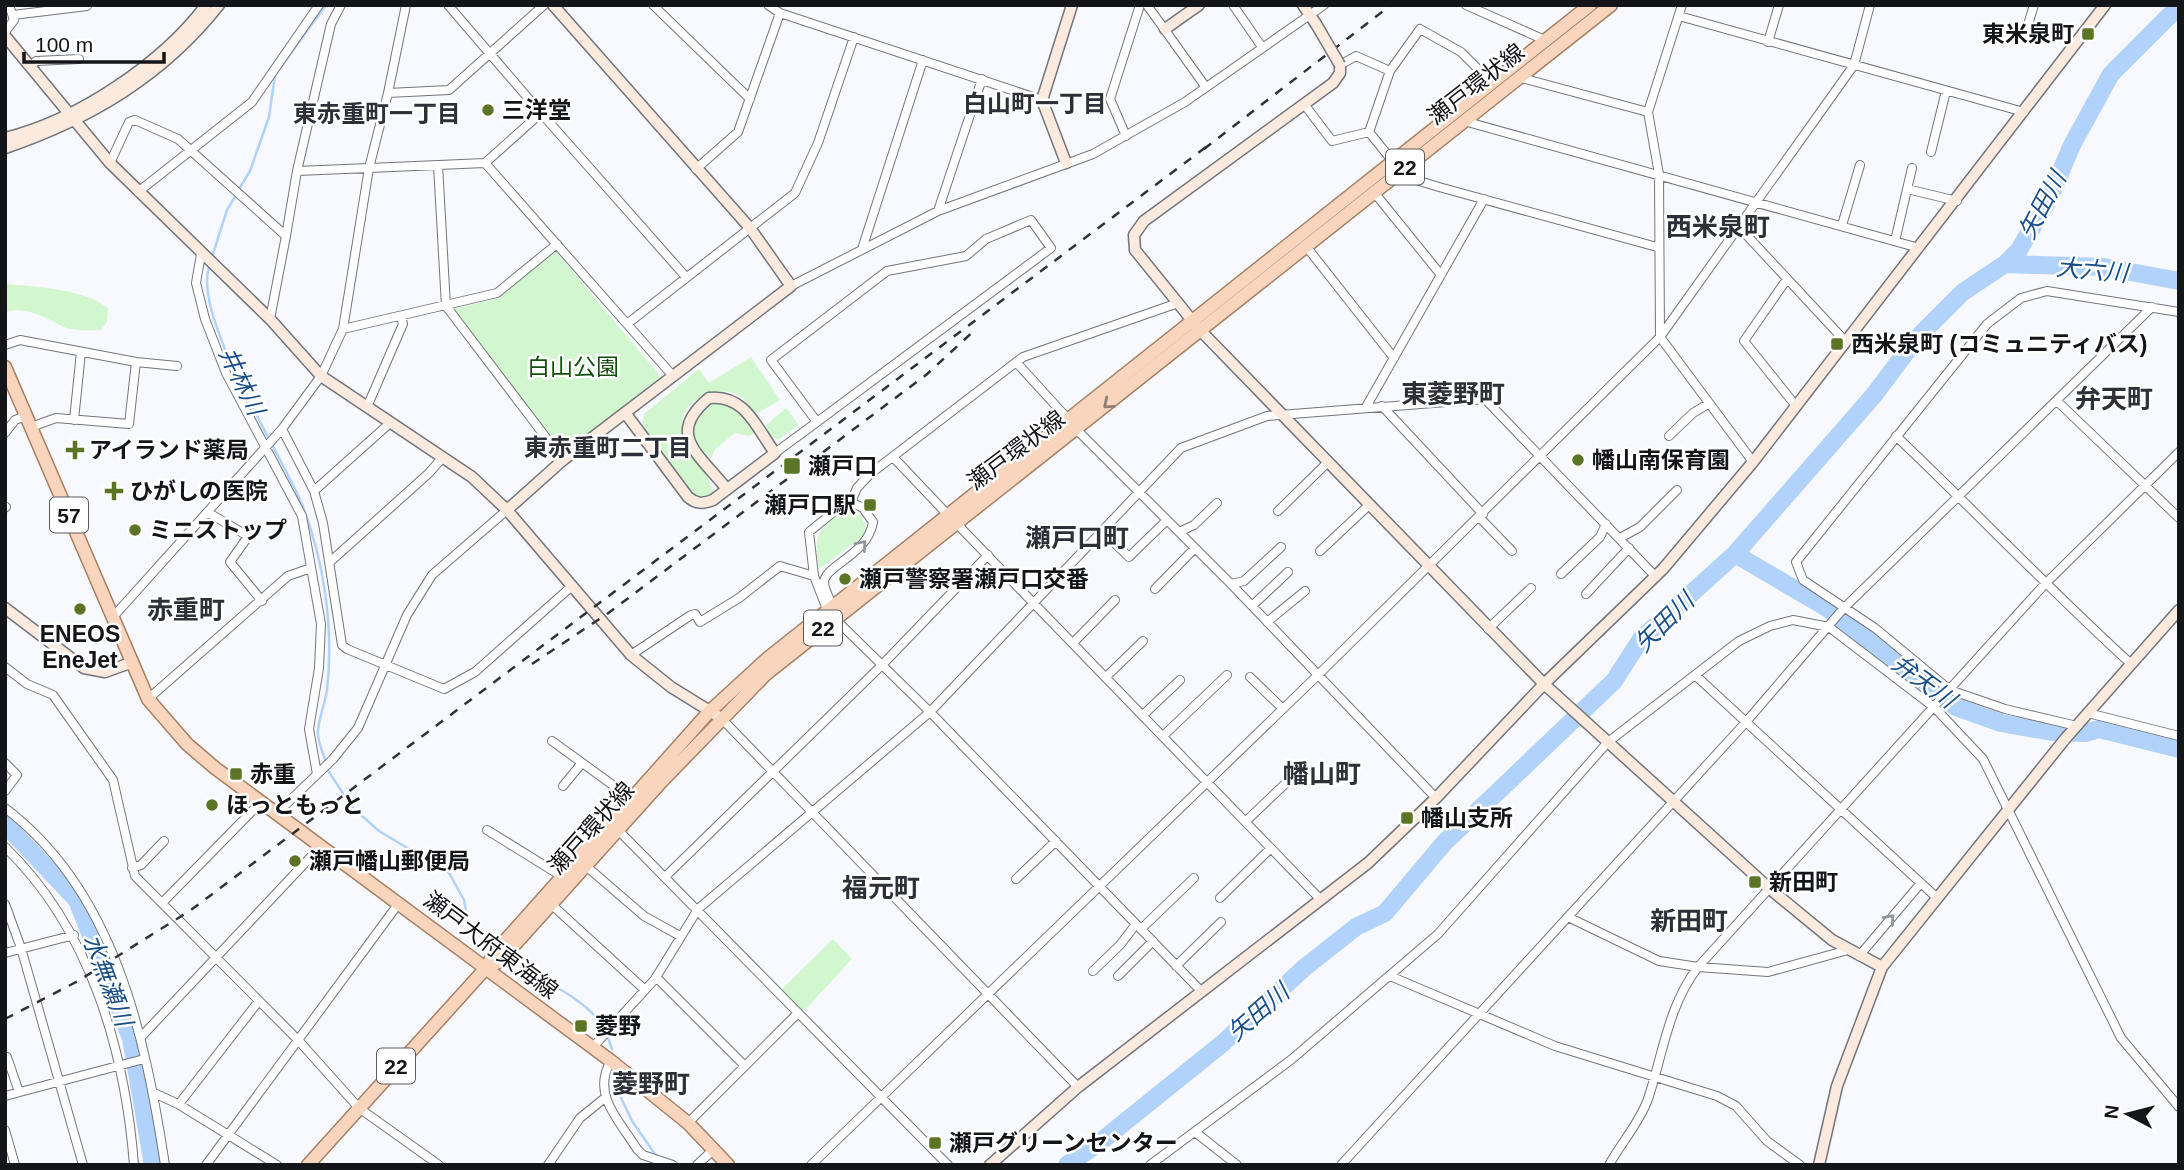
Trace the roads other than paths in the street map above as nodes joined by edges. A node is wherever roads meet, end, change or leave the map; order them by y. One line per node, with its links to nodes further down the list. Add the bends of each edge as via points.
1 (9, 5): 29 (street)
2 (219, 5): 27 (street)
3 (319, 5): 64 (street, via 256,97)
4 (341, 5): 75 (street, via 331,24)
5 (407, 5): 51 (street)
6 (448, 5): 39 (street)
7 (544, 5): 39 (street)
8 (552, 5): 74 (street)
9 (653, 5): 52 (street)
10 (768, 5): 28 (street)
11 (1072, 5): 53 (street)
12 (1140, 5): 61 (street, via 1110,99)
13 (1147, 5): 33 (street)
14 (1199, 5): 33 (street)
15 (1233, 5): 38 (street)
16 (1303, 5): 31 (street)
17 (1324, 5): 31 (street)
18 (1466, 5): 36 (street)
19 (1590, 5): 36 (main road, 瀬戸環状線 / 22)
20 (1611, 5): 46 (main road, 瀬戸環状線 / 22)
21 (1682, 5): 30 (street)
22 (1779, 5): 37 (street)
23 (1870, 5): 43 (street)
24 (2034, 5): 32 (street)
25 (2105, 5): 55 (street)
26 (88, 6): 29 (street)
27 (203, 11): 58 (street, via 153,73)
28 (780, 13): 35 (street); 52 (street)
29 (13, 15): 34 (street)
30 (1679, 16): 37 (street); 57 (street)
31 (1313, 19): 38 (street); 42 (street, bridge)
32 (2027, 28)
33 (1165, 29): 49 (street)
34 (5, 34): 44 (street)
35 (854, 37): 41 (street); 86 (street, via 818,143 795,193)
36 (1547, 41): 48 (main road, 瀬戸環状線 / 22)
37 (1768, 42): 43 (street)
38 (1262, 47): 49 (street)
39 (488, 54): 51 (street, via 449,89); 56 (street)
40 (79, 59): 44 (street, via 36,61)
41 (923, 60): 47 (street); 91 (street)
42 (1340, 65): 45 (street, via 1356,56); 54 (street, via 1333,83)
43 (1854, 65): 50 (street); 82 (street)
44 (30, 67): 58 (street)
45 (1390, 71): 48 (street, via 1420,29 1461,52); 60 (street)
46 (1518, 77): 57 (street); 59 (main road, 瀬戸環状線 / 22)
47 (982, 79): 53 (street); 83 (street)
48 (1492, 83): 71 (main road, 瀬戸環状線 / 22)
49 (1205, 86): 61 (street)
50 (1946, 91): 55 (street); 65 (street)
51 (388, 93): 72 (street)
52 (750, 99): 74 (street, via 738,132)
53 (1042, 100): 68 (street)
54 (1304, 104): 60 (street, via 1332,141); 99 (street, via 1137,228 1135,250)
55 (2024, 112): 81 (street)
56 (541, 113): 67 (street); 96 (street)
57 (1648, 113): 76 (street)
58 (70, 119): 62 (street); 63 (street); 66 (street)
59 (1462, 121): 71 (main road, 瀬戸環状線 / 22); 76 (street)
60 (1369, 132): 71 (street)
61 (1126, 136): 68 (street)
62 (5, 138)
63 (5, 148)
64 (191, 151): 66 (street, via 178,139 135,120 129,122); 79 (street); 87 (street)
65 (1931, 152)
66 (110, 163): 79 (street)
67 (485, 163): 69 (street); 89 (street)
68 (1066, 163): 83 (street)
69 (438, 165): 72 (street); 100 (street)
70 (1860, 165): 84 (street)
71 (1397, 167): 78 (main road, 瀬戸環状線 / 22); 80 (street, via 1406,177); 106 (main road, 瀬戸環状線 / 22)
72 (369, 168): 75 (street); 107 (street)
73 (1912, 168): 77 (street)
74 (696, 169): 86 (street)
75 (296, 171): 87 (street)
76 (1659, 174): 82 (street); 92 (street)
77 (1907, 189): 81 (street); 88 (street)
78 (1373, 191): 90 (main road, 瀬戸環状線 / 22); 95 (street)
79 (138, 192): 94 (street)
80 (1484, 199): 92 (street); 95 (street)
81 (1957, 201): 93 (street)
82 (1756, 202): 84 (street); 85 (street)
83 (938, 211): 91 (street)
84 (1842, 225): 88 (street)
85 (1739, 227): 97 (street); 108 (street)
86 (750, 228): 96 (street); 98 (street)
87 (286, 236): 104 (street)
88 (1895, 241): 93 (street)
89 (557, 244): 100 (street, via 497,293); 105 (street)
90 (1306, 245): 106 (main road, 瀬戸環状線 / 22); 112 (street)
91 (863, 246): 98 (street)
92 (1657, 247): 108 (street)
93 (1919, 248): 109 (street)
94 (202, 255): 104 (street); 137 (street, via 196,283 205,319 226,373)
95 (1441, 275): 112 (street)
96 (686, 277): 105 (street)
97 (1787, 279): 109 (street); 122 (street, via 1744,341)
98 (791, 286): 118 (street)
99 (1178, 303): 106 (street); 114 (street)
100 (446, 306): 103 (street); 143 (street)
101 (2152, 307): 102 (street); 119 (street); 136 (street, via 2047,291 2021,298 1987,324)
102 (2179, 312)
103 (401, 316): 107 (street); 123 (street, via 403,324)
104 (271, 319): 117 (street)
105 (627, 324): 118 (street)
106 (1196, 326): 126 (street); 127 (main road, 瀬戸環状線 / 22); 133 (main road, 瀬戸環状線 / 22, one-way to 133)
107 (342, 329): 117 (street)
108 (1660, 337): 120 (street); 142 (street)
109 (1846, 342): 122 (street)
110 (5, 345): 111 (street, via 20,340)
111 (80, 352): 113 (street); 128 (street)
112 (1394, 358): 124 (street)
113 (136, 362): 115 (street); 128 (street, via 129,424)
114 (1016, 362): 127 (street); 141 (street)
115 (177, 366)
116 (5, 367): 129 (main road, 瀬戸大府東海線 / 57)
117 (321, 376): 123 (street); 132 (street)
118 (673, 376): 125 (street)
119 (2058, 402): 146 (street); 151 (street)
120 (1708, 404): 135 (street); 145 (street)
121 (1382, 405): 124 (street); 142 (street, via 1485,399); 158 (street)
122 (1796, 406): 145 (street)
123 (367, 407): 131 (street)
124 (1366, 407): 126 (street)
125 (626, 414): 143 (street); 147 (street, via 694,502 713,500)
126 (1279, 414): 144 (street); 148 (street, via 1181,448)
127 (1068, 419): 160 (main road, 瀬戸環状線 / 22)
128 (74, 420): 129 (street)
129 (29, 422): 134 (street, via 15,420); 194 (main road, 瀬戸大府東海線 / 57)
130 (817, 422): 130 (street, via 1051,248 1031,220 986,239 966,256 887,271 771,360); 139 (street)
131 (390, 423): 140 (street); 150 (street)
132 (282, 429): 137 (street); 150 (street)
133 (1077, 430): 148 (street); 160 (main road, 瀬戸環状線 / 22)
134 (5, 433)
135 (1669, 436)
136 (1896, 436): 151 (street); 191 (street, via 1796,562 1803,580)
137 (266, 448): 157 (street); 174 (street, via 302,516)
138 (2179, 452): 146 (street)
139 (775, 453): 147 (street); 147 (street, via 741,405 732,399 709,398 688,418 689,443)
140 (443, 457): 155 (street); 172 (street)
141 (893, 457): 152 (street, via 857,488); 160 (street)
142 (1538, 457): 158 (street); 162 (street)
143 (563, 460): 155 (street)
144 (1327, 463): 154 (street); 156 (street)
145 (1753, 463): 178 (street)
146 (2147, 484): 159 (street); 180 (street)
147 (726, 488)
148 (1138, 490): 161 (street); 163 (street)
149 (1677, 490): 165 (street, via 1640,527)
150 (314, 491): 172 (street)
151 (1961, 497): 180 (street); 191 (street)
152 (851, 502): 177 (street, via 809,532); 193 (street, one-way to 152, via 825,585 827,575 864,546 873,522)
153 (1217, 503): 164 (street, via 1194,525)
154 (1369, 505): 169 (street); 173 (street)
155 (507, 510): 181 (street); 203 (street, via 432,575 407,615)
156 (1278, 511)
157 (209, 513): 187 (street, via 246,535 230,562); 194 (street)
158 (1481, 515): 170 (street); 173 (street)
159 (2179, 518)
160 (952, 519): 171 (street); 193 (main road, 瀬戸環状線 / 22)
161 (1167, 520): 163 (street, via 1129,557); 164 (street)
162 (1606, 524): 165 (street); 176 (street, via 1600,537)
163 (1102, 531): 188 (street)
164 (1179, 532): 167 (street)
165 (1620, 538): 168 (street)
166 (1281, 547): 179 (street, via 1244,581)
167 (1195, 548): 179 (street); 183 (street)
168 (1629, 548): 178 (street); 185 (street)
169 (1320, 551)
170 (1512, 551)
171 (988, 555): 188 (street); 204 (street)
172 (331, 561): 203 (street, via 342,645)
173 (1426, 566): 197 (street); 206 (street)
174 (311, 568): 187 (street, via 288,576); 231 (street, via 322,643 309,729)
175 (1287, 572): 189 (street)
176 (1561, 574)
177 (814, 576): 193 (street); 200 (street, via 780,566 700,622 691,615)
178 (1656, 576): 212 (street)
179 (1231, 584): 189 (street)
180 (2044, 585): 202 (street); 213 (street)
181 (572, 586): 200 (street); 203 (street, via 456,685 437,688)
182 (1531, 588): 197 (street)
183 (1154, 589)
184 (1304, 591): 195 (street)
185 (1586, 594)
186 (1115, 600): 199 (street)
187 (262, 601): 214 (street)
188 (1034, 604): 199 (street); 218 (street)
189 (1252, 606): 195 (street)
190 (5, 608): 201 (street, via 85,668 105,671)
191 (1844, 608): 196 (street); 213 (street)
192 (2179, 610): 202 (street)
193 (833, 612): 204 (street); 217 (main road, 瀬戸環状線 / 22, via 768,658); 221 (main road, 瀬戸環状線 / 22)
194 (113, 617): 201 (main road, 瀬戸大府東海線 / 57)
195 (1267, 622): 206 (street)
196 (1829, 626): 208 (street, via 1793,620 1770,626 1739,641); 215 (street); 222 (street)
197 (1488, 629): 212 (street)
198 (1143, 641): 209 (street)
199 (1073, 643): 209 (street)
200 (631, 655): 217 (street)
201 (132, 662): 214 (main road, 瀬戸大府東海線 / 57)
202 (2130, 663): 219 (street)
203 (388, 665): 231 (street, via 358,728)
204 (882, 665): 218 (street); 230 (street)
205 (5, 667): 254 (street, via 27,684 53,695 113,780)
206 (1319, 674): 216 (street); 236 (street)
207 (1227, 675): 224 (street)
208 (1695, 675): 222 (street); 227 (street)
209 (1106, 677): 220 (street)
210 (1250, 677): 216 (street)
211 (1180, 680): 220 (street)
212 (1547, 687): 227 (street); 236 (street)
213 (1948, 691): 215 (street); 223 (street)
214 (148, 699): 239 (main road, 瀬戸大府東海線 / 57, via 187,744)
215 (1936, 706): 241 (street); 244 (street, via 1983,759)
216 (1282, 708): 232 (street)
217 (709, 712): 221 (street); 237 (main road, 瀬戸環状線 / 22)
218 (930, 712): 242 (street); 249 (street)
219 (2088, 713): 223 (street); 225 (street)
220 (1143, 715): 224 (street)
221 (721, 718): 230 (street); 247 (main road, 瀬戸環状線 / 22)
222 (1746, 722): 238 (street); 241 (street)
223 (2077, 726): 244 (street)
224 (1163, 736): 232 (street)
225 (2179, 736)
226 (552, 741): 229 (street)
227 (1607, 741): 238 (street); 286 (street, via 1438,934)
228 (5, 763): 235 (street, via 17,775)
229 (581, 764): 234 (street); 237 (street)
230 (774, 770): 242 (street); 255 (street)
231 (317, 775): 243 (street)
232 (1208, 780): 245 (street); 260 (street)
233 (1286, 783): 245 (street)
234 (563, 786)
235 (5, 791)
236 (1436, 798): 264 (street, via 1368,863)
237 (632, 799): 256 (main road, 瀬戸環状線 / 22)
238 (1673, 801): 261 (street); 270 (street)
239 (261, 802): 243 (main road, 瀬戸大府東海線 / 57); 265 (street)
240 (5, 808): 294 (street, via 47,845 86,898)
241 (1841, 810): 259 (street); 261 (street)
242 (814, 811): 269 (street); 290 (street)
243 (276, 813): 250 (main road, 瀬戸大府東海線 / 57)
244 (2008, 813): 262 (street); 311 (street, via 2121,1038)
245 (1246, 821): 252 (street)
246 (487, 830): 256 (street)
247 (618, 830): 253 (main road, 瀬戸環状線 / 22); 255 (street)
248 (164, 841): 254 (street, via 141,865)
249 (1056, 841): 258 (street); 260 (street)
250 (321, 846): 266 (main road, 瀬戸大府東海線 / 57); 279 (street)
251 (5, 847): 273 (street, via 39,881)
252 (1271, 848): 263 (street); 264 (street)
253 (586, 866): 268 (main road, 瀬戸環状線 / 22); 274 (street, via 644,916)
254 (132, 868): 265 (street)
255 (666, 876): 269 (street)
256 (563, 877): 283 (main road, 瀬戸環状線 / 22)
257 (1194, 878): 272 (street)
258 (1016, 879)
259 (1922, 883): 262 (street); 278 (street, one-way to 259)
260 (1100, 887): 272 (street); 290 (street)
261 (1770, 889): 278 (street); 281 (street)
262 (1936, 897): 282 (street)
263 (1220, 898)
264 (1321, 900): 289 (street)
265 (162, 903): 279 (street)
266 (399, 903): 283 (main road, 瀬戸大府東海線 / 57); 295 (street)
267 (5, 904): 276 (street)
268 (551, 904): 283 (main road, 瀬戸環状線 / 22, via 500,961); 288 (street)
269 (698, 909): 274 (street); 292 (street)
270 (1568, 917): 281 (street, via 1659,961); 293 (street)
271 (1221, 922): 280 (street)
272 (1138, 927): 275 (street); 284 (street)
273 (74, 935): 276 (street); 300 (street)
274 (680, 936): 287 (street)
275 (1153, 941): 280 (street); 285 (street)
276 (21, 948): 277 (street); 303 (street)
277 (5, 953)
278 (1854, 953): 281 (street, via 1768,972); 282 (street)
279 (218, 958): 291 (street); 294 (street)
280 (1176, 965): 289 (street)
281 (1698, 967): 302 (street, via 1678,1001)
282 (1882, 967): 339 (street, via 1833,1098)
283 (486, 968): 296 (main road, 瀬戸大府東海線 / 57); 312 (main road, 瀬戸環状線 / 22)
284 (1093, 971)
285 (1118, 976)
286 (1390, 976): 293 (street); 315 (street, via 1292,1059)
287 (656, 977): 288 (street); 301 (street)
288 (645, 990): 296 (street)
289 (1201, 991): 304 (street)
290 (990, 994): 304 (street); 309 (street)
291 (258, 1002): 295 (street); 310 (street)
292 (798, 1013): 301 (street); 309 (street)
293 (1478, 1014): 302 (street, via 1555,1046); 336 (street)
294 (141, 1037): 298 (street)
295 (298, 1040): 312 (street); 316 (street)
296 (596, 1044): 299 (main road, 瀬戸大府東海線 / 57)
297 (8, 1057): 305 (street)
298 (144, 1059): 300 (street); 306 (street)
299 (611, 1061): 308 (street, via 603,1077); 313 (main road, 瀬戸大府東海線 / 57)
300 (118, 1064): 303 (street); 322 (street)
301 (745, 1066): 313 (street)
302 (1654, 1075): 337 (street, via 1647,1102); 338 (street, via 1736,1106 1767,1141)
303 (58, 1081): 305 (street); 321 (street)
304 (1078, 1087): 333 (street)
305 (19, 1092): 307 (street)
306 (154, 1093): 310 (street); 323 (street)
307 (5, 1096)
308 (606, 1097): 318 (street, via 636,1149); 328 (street, via 580,1118)
309 (881, 1099): 331 (street); 332 (street)
310 (179, 1104): 316 (street)
311 (2179, 1107)
312 (359, 1108): 326 (main road, 瀬戸環状線 / 22); 327 (street)
313 (688, 1123): 317 (main road, 瀬戸大府東海線 / 57)
314 (5, 1130): 320 (street)
315 (1195, 1132): 334 (street); 335 (street)
316 (228, 1135): 324 (street); 325 (street)
317 (714, 1149): 329 (street); 330 (main road, 瀬戸大府東海線 / 57)
318 (651, 1162): 319 (street)
319 (671, 1164)
320 (15, 1165)
321 (83, 1165)
322 (134, 1165)
323 (165, 1165)
324 (206, 1165)
325 (277, 1165)
326 (308, 1165)
327 (439, 1165)
328 (548, 1165)
329 (696, 1165)
330 (728, 1165)
331 (811, 1165)
332 (948, 1165)
333 (990, 1165)
334 (1150, 1165)
335 (1237, 1165)
336 (1341, 1165)
337 (1609, 1165)
338 (1800, 1165)
339 (1819, 1165)

